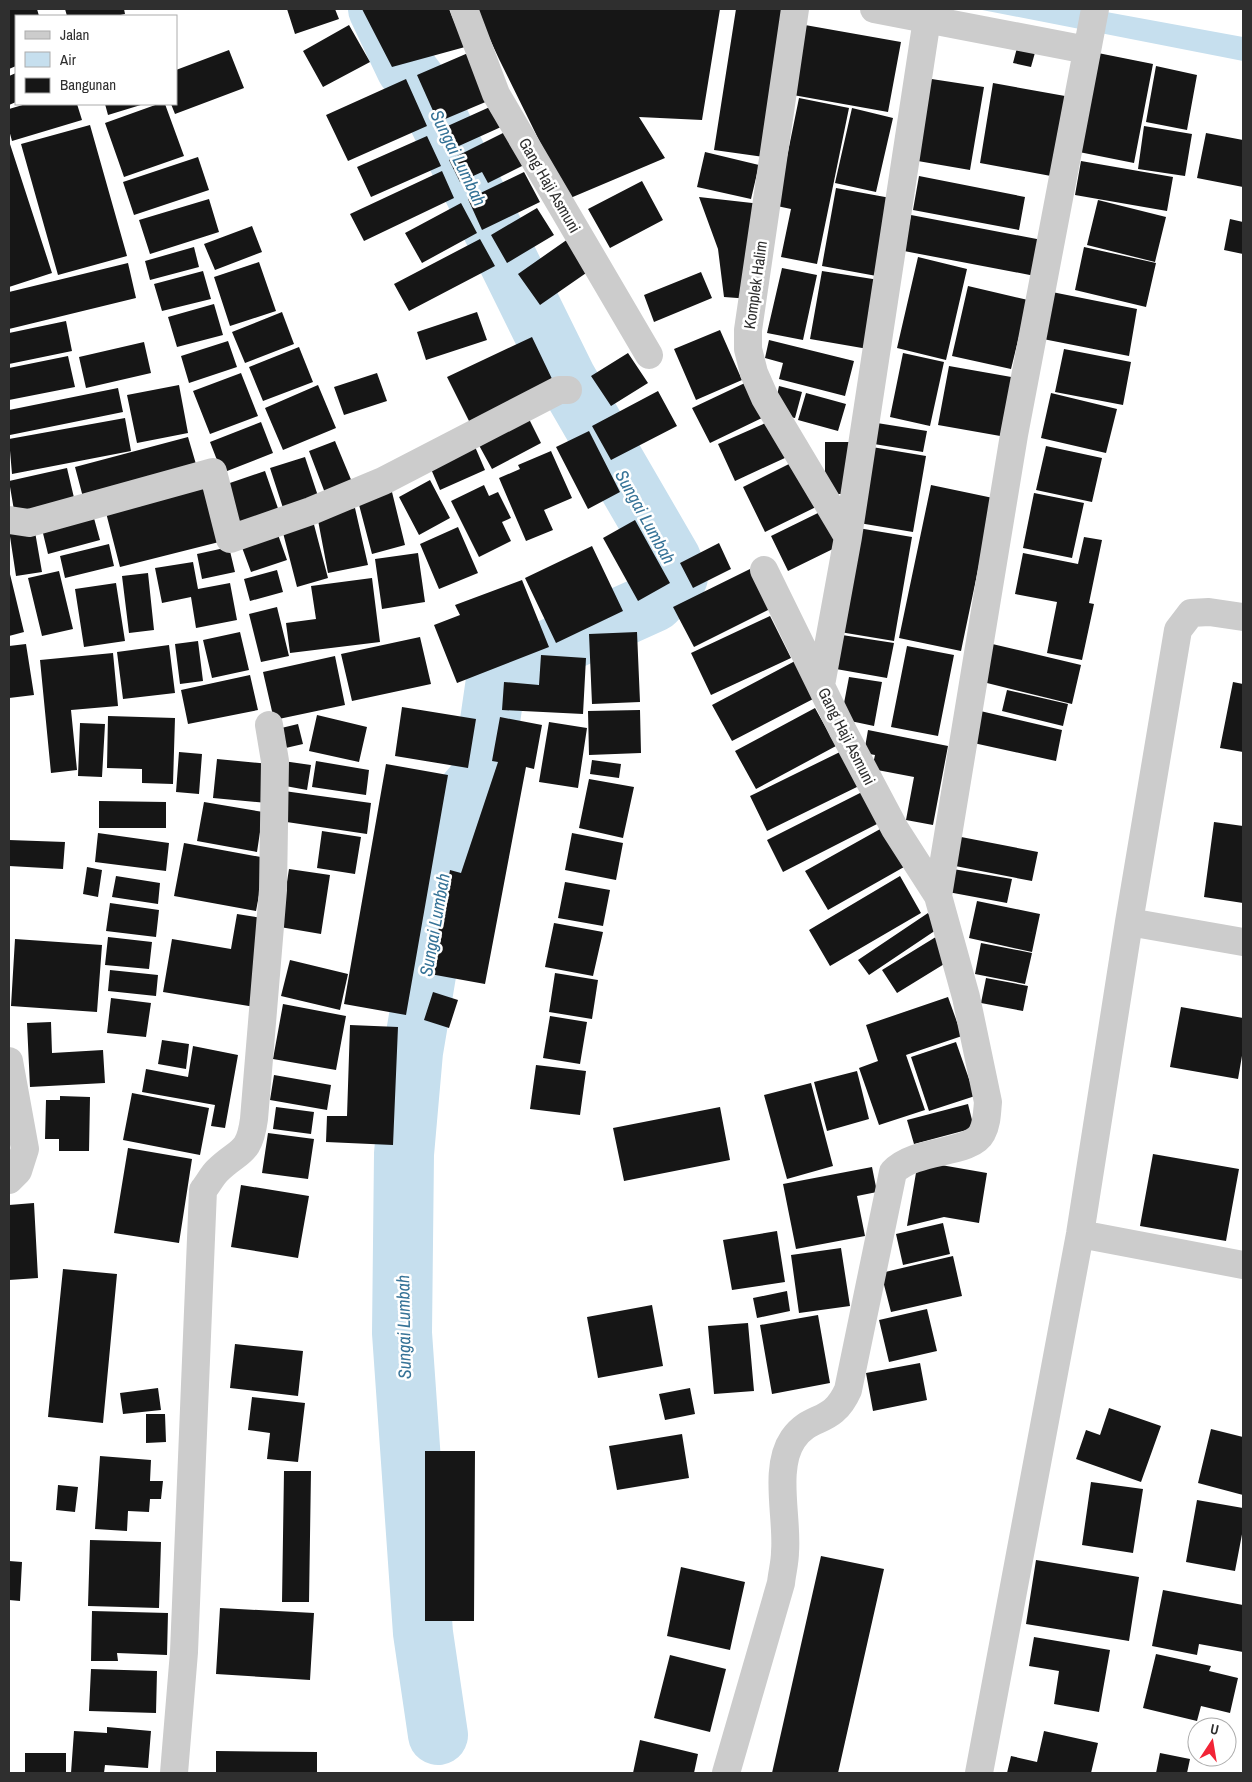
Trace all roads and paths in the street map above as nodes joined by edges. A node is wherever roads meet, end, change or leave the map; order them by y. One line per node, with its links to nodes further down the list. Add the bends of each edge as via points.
1 (464, 9): 6 (street, Gang Haji Asmuni, via 496,94)
2 (796, 9): 9 (street, Komplek Halim, via 748,330 748,349 754,373 766,398)
3 (874, 9): 4 (street)
4 (927, 19): 5 (street); 9 (street)
5 (1090, 31): 14 (street, via 1014,435)
6 (649, 355)
7 (568, 390): 8 (street, via 559,390 383,480 230,540 213,472 29,523)
8 (9, 520)
9 (848, 537): 12 (street)
10 (764, 570): 12 (street, Gang Haji Asmuni)
11 (1243, 617): 15 (street, via 1191,613 1178,630)
12 (821, 685): 14 (street, Gang Haji Asmuni, via 895,829)
13 (269, 725): 21 (street, via 275,761 273,890 252,1136 238,1156 217,1171 203,1190 185,1623)
14 (938, 896): 22 (street, via 968,1006 988,1102 986,1120 982,1134 973,1143 916,1157 901,1163 893,1172 842,1406 831,1415 802,1427 786,1454 783,1476 785,1552 781,1583)
15 (1129, 922): 16 (street); 19 (street)
16 (1243, 942)
17 (9, 1061): 18 (street, via 25,1149 18,1171)
18 (9, 1180)
19 (1080, 1234): 20 (street); 23 (street)
20 (1243, 1265)
21 (174, 1773)
22 (726, 1773)
23 (979, 1773)

